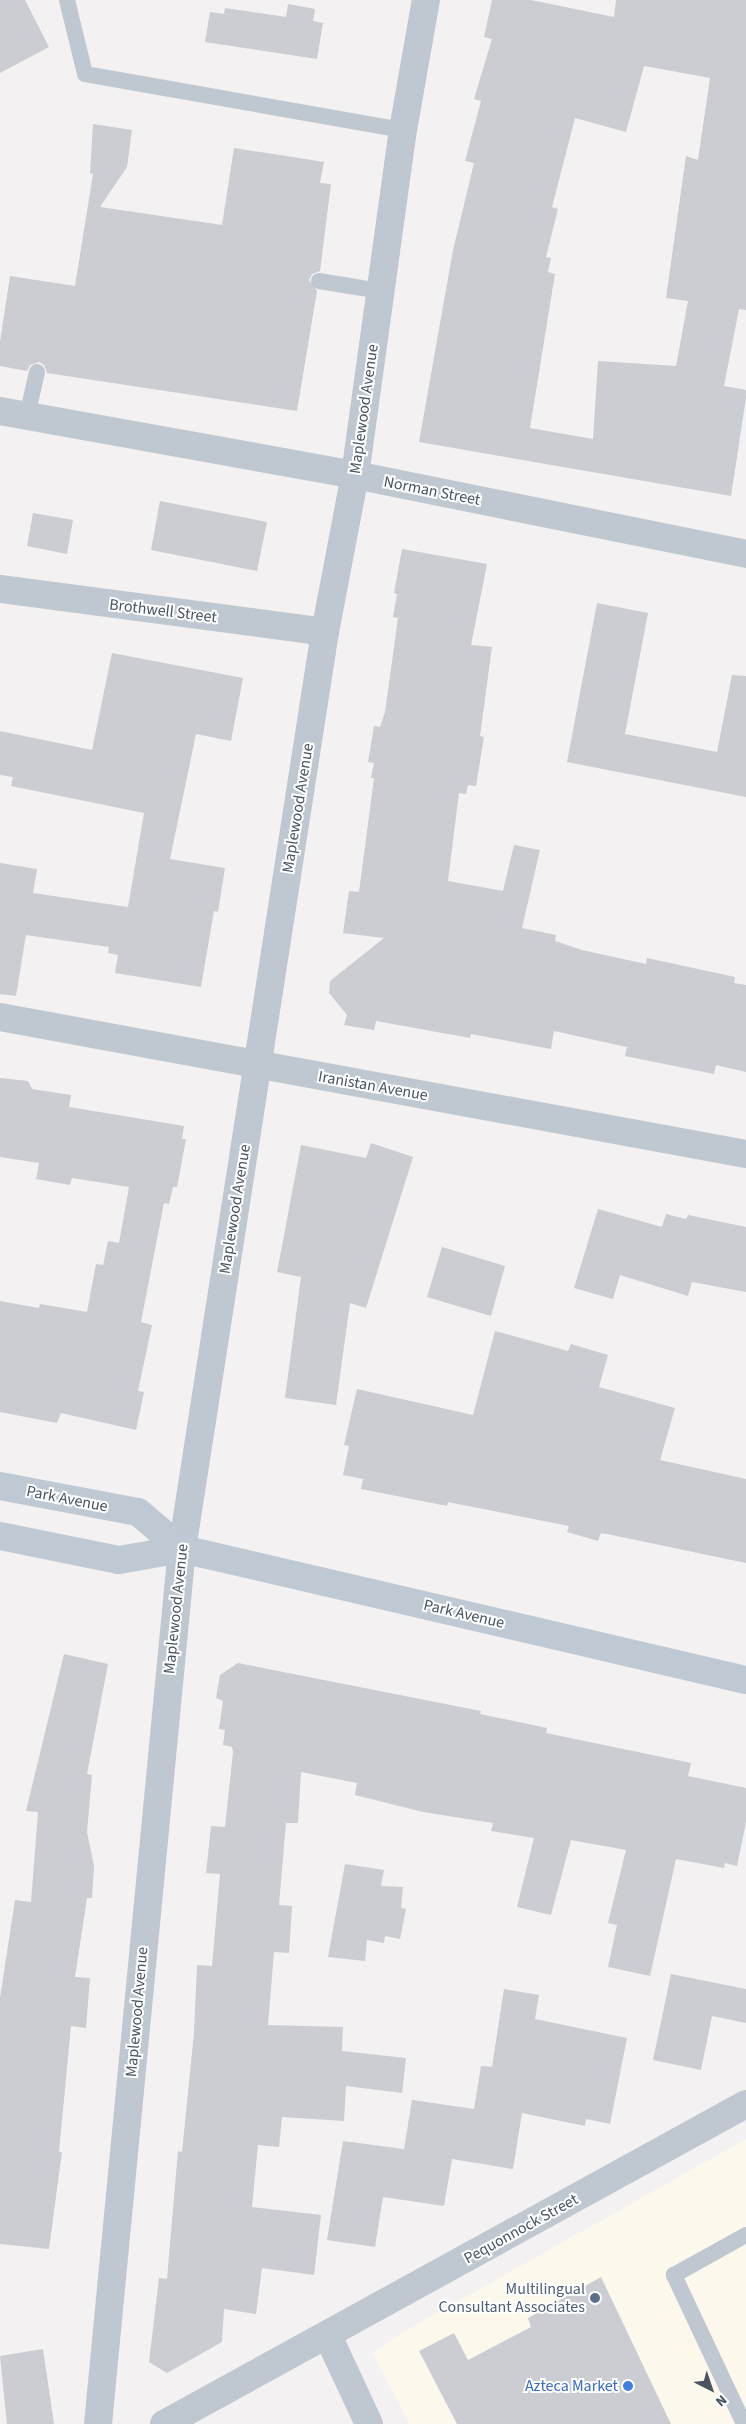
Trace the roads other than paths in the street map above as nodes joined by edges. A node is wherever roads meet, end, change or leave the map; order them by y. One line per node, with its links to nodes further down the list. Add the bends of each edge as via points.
1 (67, 0): 3 (lane, via 85,74)
2 (426, 0): 3 (street, Maplewood Avenue)
3 (403, 130): 5 (street, Maplewood Avenue)
4 (319, 282): 5 (lane)
5 (381, 290): 9 (street, Maplewood Avenue)
6 (37, 372): 8 (lane)
7 (0, 411): 8 (street, Norman Street)
8 (27, 416): 9 (street, Norman Street)
9 (355, 475): 10 (street, Norman Street); 12 (street, Maplewood Avenue)
10 (746, 554)
11 (0, 590): 12 (street, Brothwell Street)
12 (325, 632): 14 (street, Maplewood Avenue)
13 (0, 1017): 14 (street, Iranistan Avenue)
14 (258, 1065): 15 (street, Iranistan Avenue); 18 (street, Maplewood Avenue)
15 (746, 1154)
16 (0, 1486): 18 (main road, Park Avenue, via 138,1512)
17 (0, 1536): 18 (main road, Park Avenue, via 119,1560)
18 (182, 1548): 19 (main road, Park Avenue); 23 (street, Maplewood Avenue)
19 (746, 1680)
20 (746, 2104): 22 (street, Pequonnock Street)
21 (746, 2235): 26 (lane, via 674,2275)
22 (328, 2336): 24 (street, Pequonnock Street); 25 (street)
23 (98, 2424)
24 (164, 2424)
25 (370, 2424)
26 (744, 2424)

